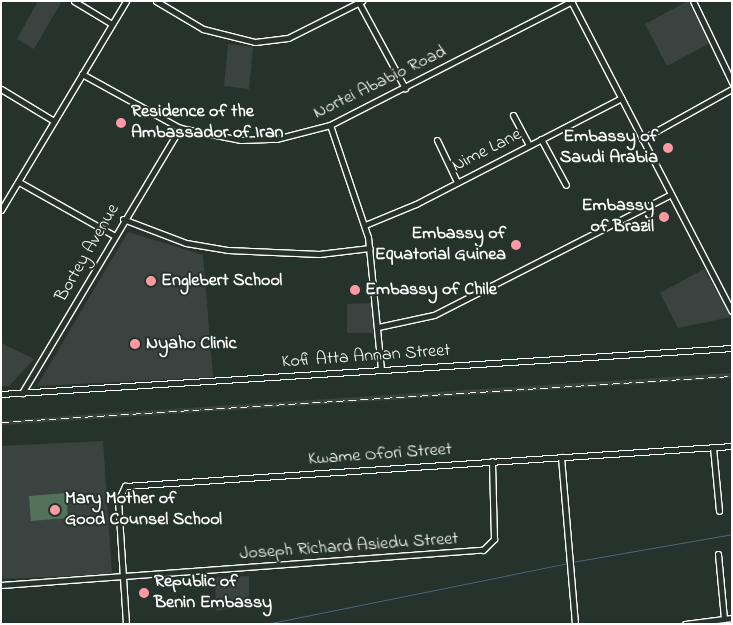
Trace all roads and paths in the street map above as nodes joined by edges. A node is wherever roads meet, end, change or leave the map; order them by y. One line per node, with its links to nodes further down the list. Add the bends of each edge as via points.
1 (74, 1): 7 (street)
2 (126, 1): 7 (street)
3 (156, 1): 6 (street, via 203,29 255,42 288,38)
4 (571, 1): 10 (street, Nortei Ababio Road); 13 (street)
5 (694, 1): 9 (street)
6 (360, 2): 10 (street)
7 (112, 24): 8 (street)
8 (82, 74): 15 (street); 17 (street, Nortei Ababio Road)
9 (732, 82)
10 (405, 88): 16 (street, Nortei Ababio Road)
11 (1, 89): 15 (street)
12 (732, 89): 19 (street)
13 (621, 98): 18 (street, Nime Lane); 19 (street)
14 (513, 115): 21 (street)
15 (54, 121): 22 (street)
16 (330, 125): 17 (street, Nortei Ababio Road, via 254,141); 28 (street)
17 (180, 128): 27 (street, Bortey Avenue)
18 (541, 139): 21 (street, Nime Lane); 24 (street)
19 (642, 139): 25 (street)
20 (437, 140): 23 (street)
21 (529, 145): 23 (street, Nime Lane)
22 (19, 182): 26 (street); 29 (street)
23 (457, 182): 28 (street, Nime Lane)
24 (566, 185)
25 (671, 194): 31 (street); 32 (street, via 434,315)
26 (1, 210)
27 (123, 219): 29 (street, Bortey Avenue); 30 (street, via 186,243 228,250 299,254)
28 (365, 225): 30 (street)
29 (113, 235): 35 (street, Bortey Avenue)
30 (370, 248): 32 (street)
31 (732, 311)
32 (378, 327): 34 (street)
33 (732, 348): 34 (street, Kofi Atta Annan Street)
34 (381, 369): 35 (street, Kofi Atta Annan Street)
35 (22, 393): 36 (street, Kofi Atta Annan Street)
36 (1, 394)
37 (732, 446): 38 (street, Kwame Ofori Street)
38 (713, 447): 39 (street, Kwame Ofori Street); 41 (street)
39 (561, 457): 40 (street, Kwame Ofori Street); 48 (street)
40 (492, 461): 43 (street, Joseph Richard Asiedu Street, via 494,539 483,550); 43 (street, Kwame Ofori Street, via 125,486 118,494)
41 (719, 511)
42 (718, 554): 46 (street)
43 (123, 578): 44 (street, Joseph Richard Asiedu Street); 47 (street, Kwame Ofori Street)
44 (1, 586)
45 (732, 618): 46 (street)
46 (724, 619): 49 (street)
47 (126, 624)
48 (575, 624)
49 (685, 624)

